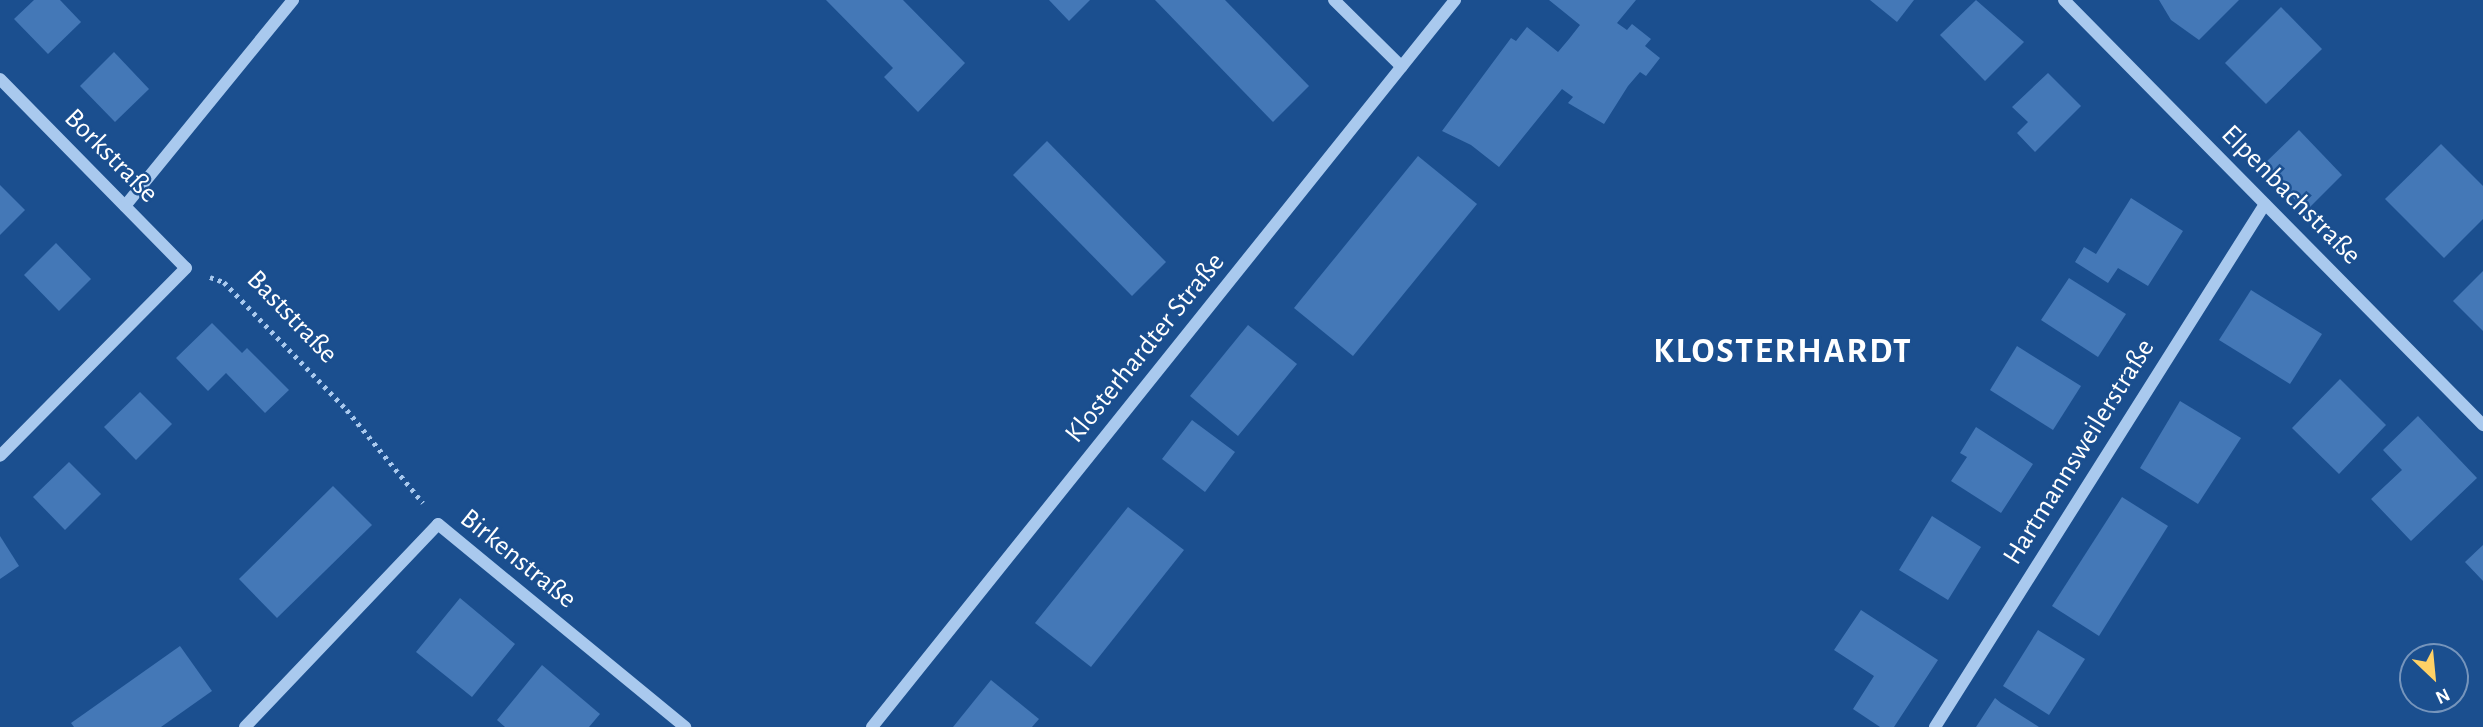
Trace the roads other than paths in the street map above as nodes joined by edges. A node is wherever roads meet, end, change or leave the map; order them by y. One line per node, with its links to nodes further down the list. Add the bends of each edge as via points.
1 (293, 0): 8 (street)
2 (1334, 0): 5 (street)
3 (1455, 0): 5 (street, Klosterhardter Straße)
4 (2064, 0): 7 (street, Elpenbachstraße)
5 (1402, 67): 13 (street, Klosterhardter Straße)
6 (0, 79): 8 (street, Borkstraße)
7 (2265, 204): 9 (street, Elpenbachstraße); 14 (street, Hartmannsweilerstraße)
8 (125, 206): 10 (street, Borkstraße, via 186,268)
9 (2483, 425)
10 (0, 457)
11 (244, 727): 12 (street, Birkenstraße, via 438,524)
12 (685, 727)
13 (872, 727)
14 (1935, 727)

